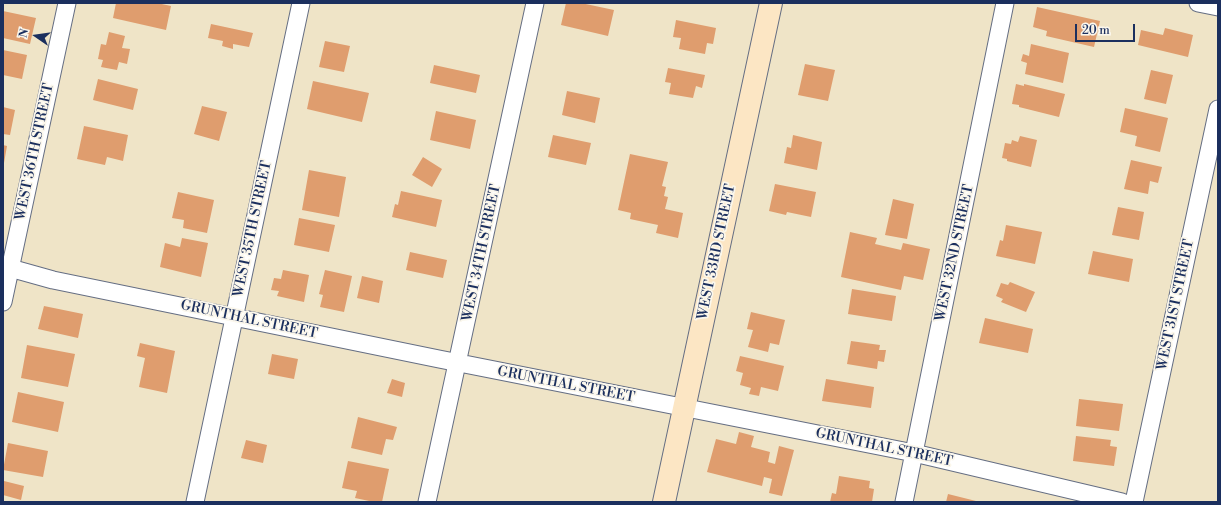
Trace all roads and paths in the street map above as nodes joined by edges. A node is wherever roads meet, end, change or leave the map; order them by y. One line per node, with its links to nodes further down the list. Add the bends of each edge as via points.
1 (67, 3): 9 (street, WEST 36TH STREET)
2 (301, 3): 11 (street, WEST 35TH STREET)
3 (535, 3): 12 (street, WEST 34TH STREET)
4 (771, 3): 13 (street, WEST 33RD STREET)
5 (1005, 3): 14 (street, WEST 32ND STREET)
6 (1198, 3): 7 (street)
7 (1218, 7)
8 (1218, 109): 20 (street, WEST 31ST STREET)
9 (10, 268): 10 (street, WEST 36TH STREET); 11 (street, GRUNTHAL STREET, via 53,280)
10 (3, 302)
11 (234, 317): 12 (street, GRUNTHAL STREET); 15 (street, WEST 35TH STREET)
12 (458, 363): 13 (street, GRUNTHAL STREET); 16 (street, WEST 34TH STREET)
13 (684, 408): 14 (street, GRUNTHAL STREET); 17 (street, WEST 33RD STREET)
14 (914, 453): 18 (street, WEST 32ND STREET); 19 (street, GRUNTHAL STREET)
15 (195, 502)
16 (428, 502)
17 (664, 502)
18 (904, 502)
19 (1122, 502)
20 (1134, 502)

